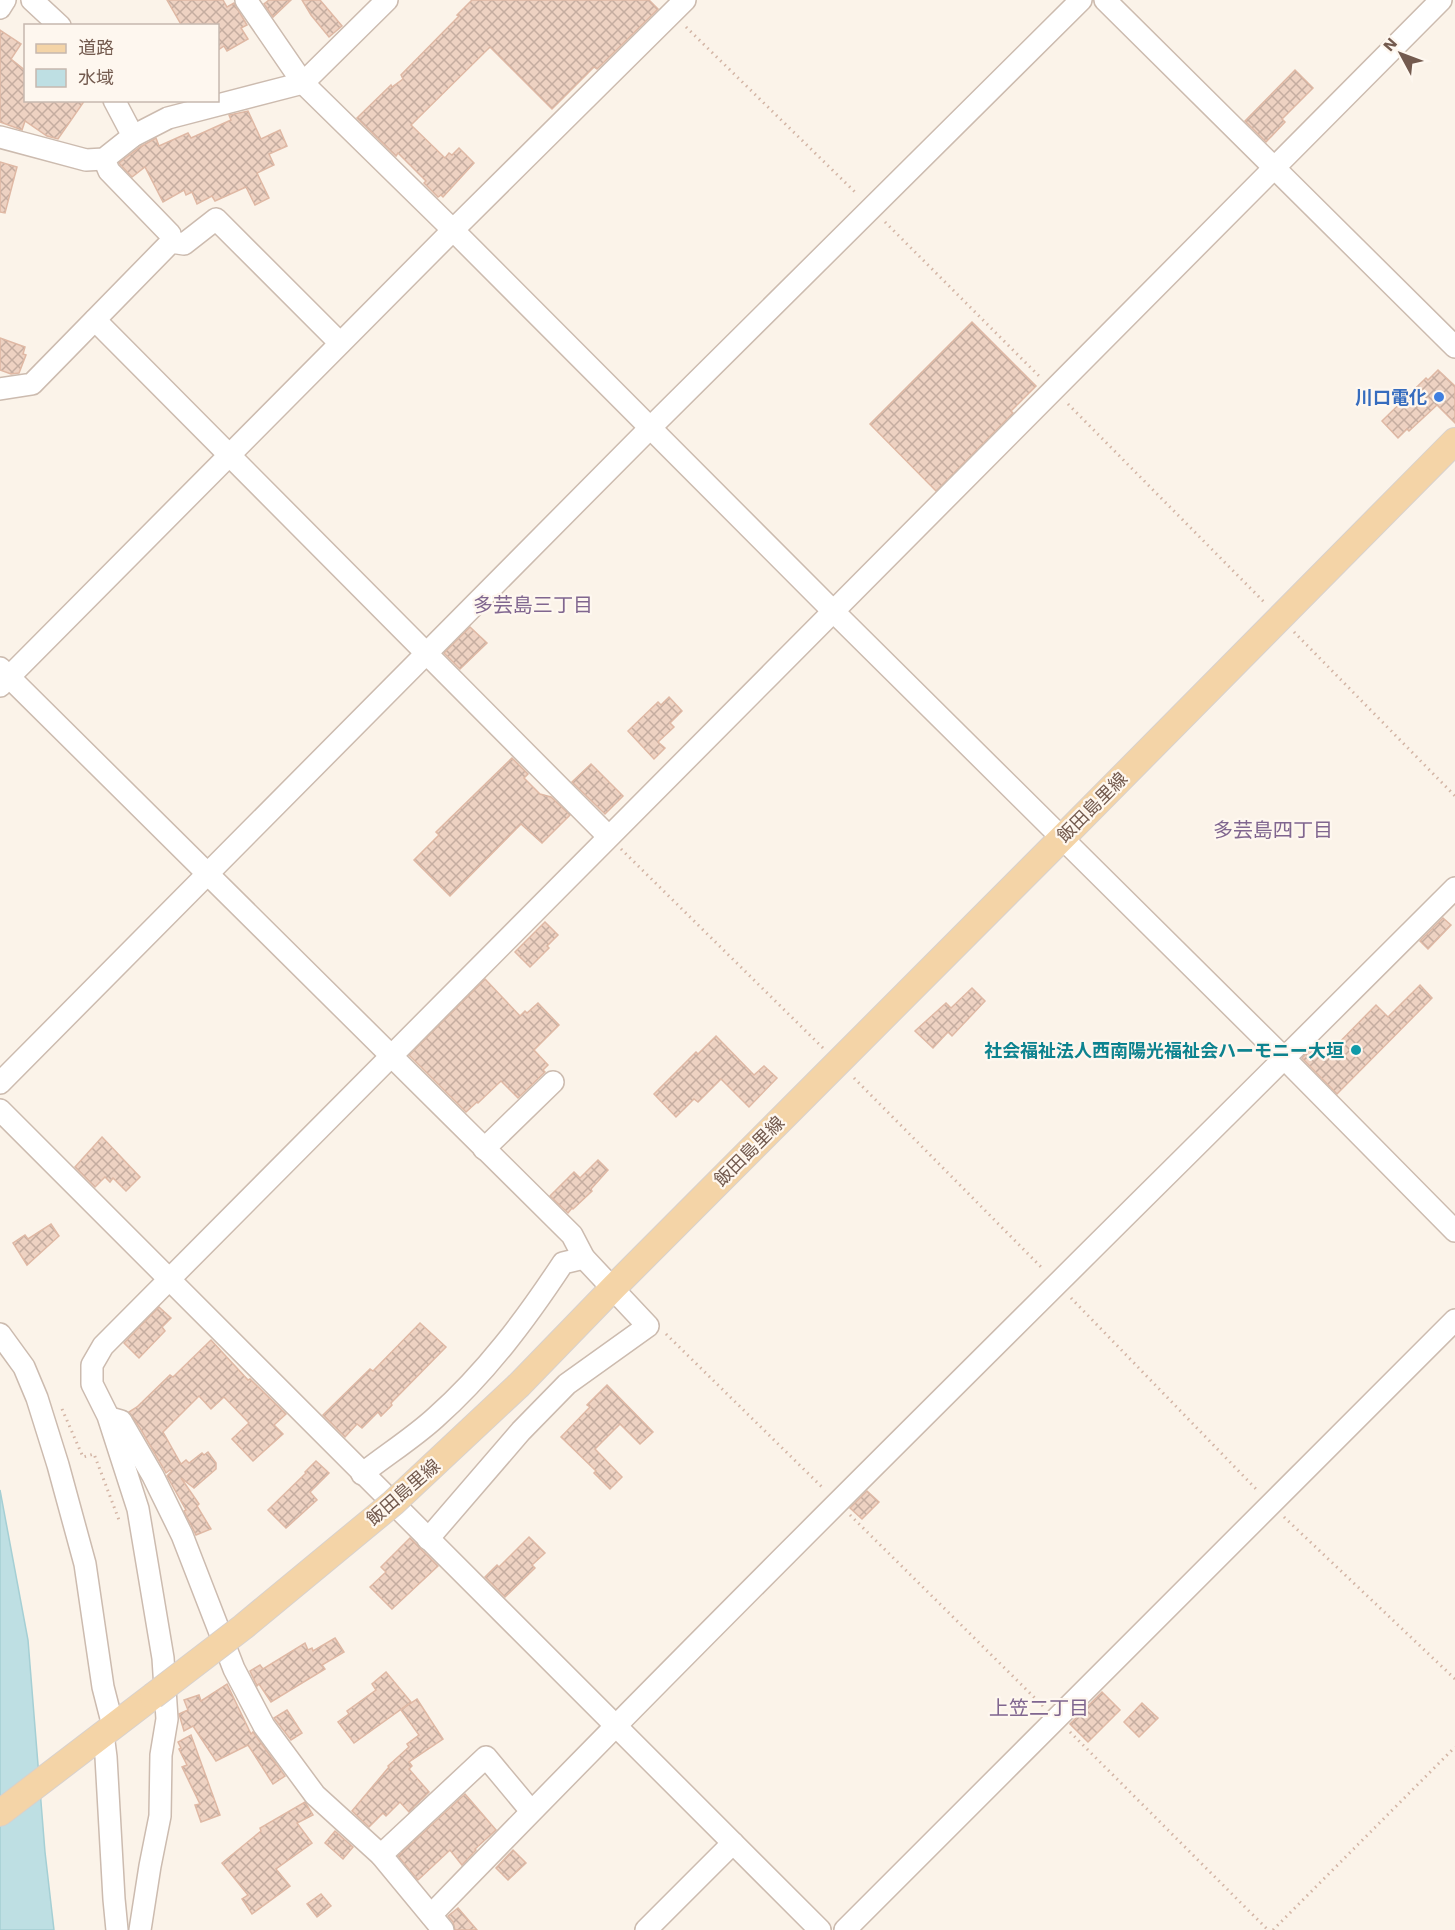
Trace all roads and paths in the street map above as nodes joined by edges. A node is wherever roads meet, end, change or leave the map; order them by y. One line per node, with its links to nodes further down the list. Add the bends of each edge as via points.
1 (5, 0): 9 (street)
2 (32, 0): 10 (street)
3 (246, 0): 11 (street)
4 (387, 0): 11 (street)
5 (685, 0): 17 (street)
6 (1081, 0): 23 (street)
7 (1105, 0): 16 (street)
8 (1441, 0): 16 (street)
9 (0, 8)
10 (58, 24)
11 (303, 82): 13 (street, via 168,118); 17 (street)
12 (115, 102): 13 (street)
13 (134, 136): 15 (street)
14 (0, 137): 15 (street, via 86,160)
15 (104, 159): 18 (street, via 109,171 170,234)
16 (1276, 168): 21 (street); 26 (street)
17 (453, 230): 20 (street); 23 (street)
18 (171, 242): 19 (street); 20 (street, via 184,244 216,219)
19 (95, 320): 22 (street, via 32,384); 25 (street)
20 (340, 344): 25 (street)
21 (1455, 347)
22 (0, 388)
23 (650, 428): 26 (street); 27 (street)
24 (1455, 441): 30 (main road, 飯田島里線)
25 (229, 455): 27 (street); 28 (street)
26 (832, 611): 29 (street); 30 (street)
27 (426, 653): 29 (street); 31 (street)
28 (3, 677): 31 (street)
29 (608, 836): 33 (street); 35 (path)
30 (1062, 838): 34 (street); 35 (main road, 飯田島里線)
31 (207, 874): 33 (street); 37 (street)
32 (1455, 888): 34 (street)
33 (389, 1055): 39 (street); 42 (street)
34 (1284, 1058): 40 (street); 43 (street)
35 (838, 1062): 43 (path); 44 (main road, 飯田島里線)
36 (553, 1082): 39 (street)
37 (0, 1083)
38 (0, 1110): 42 (street)
39 (484, 1149): 41 (street, via 572,1235)
40 (1455, 1231)
41 (584, 1258): 44 (street); 50 (street, via 563,1263 498,1355 435,1418)
42 (168, 1280): 49 (street, via 103,1346 92,1365 92,1384); 50 (street)
43 (1057, 1283): 51 (street); 52 (path)
44 (614, 1287): 46 (street); 58 (main road, 飯田島里線, bridge, via 519,1385 393,1503 243,1627)
45 (1455, 1320): 52 (street)
46 (648, 1326): 51 (path, via 662,1331); 54 (street, via 567,1384)
47 (0, 1334): 58 (street, via 24,1368 37,1398 84,1564 103,1687)
48 (60, 1404): 53 (path, via 83,1457 94,1454)
49 (108, 1416): 63 (street, via 121,1421 153,1476 182,1535 234,1669 264,1726 315,1795); 66 (street, via 138,1509 163,1658 167,1719 160,1755 160,1816)
50 (362, 1474): 54 (street)
51 (837, 1502): 56 (path); 57 (street)
52 (1270, 1504): 55 (path); 56 (street)
53 (122, 1529)
54 (428, 1539): 57 (street)
55 (1455, 1679)
56 (1057, 1720): 69 (street); 70 (path)
57 (615, 1725): 60 (street); 62 (street)
58 (101, 1735): 61 (main road, 飯田島里線); 65 (street, via 106,1757)
59 (1455, 1747): 71 (path)
60 (531, 1811): 63 (street, via 486,1757); 64 (street)
61 (0, 1813)
62 (733, 1843): 67 (street); 68 (street)
63 (381, 1855): 64 (street)
64 (437, 1923)
65 (117, 1930)
66 (140, 1930)
67 (646, 1930)
68 (820, 1930)
69 (845, 1930)
70 (1268, 1930)
71 (1273, 1930)

